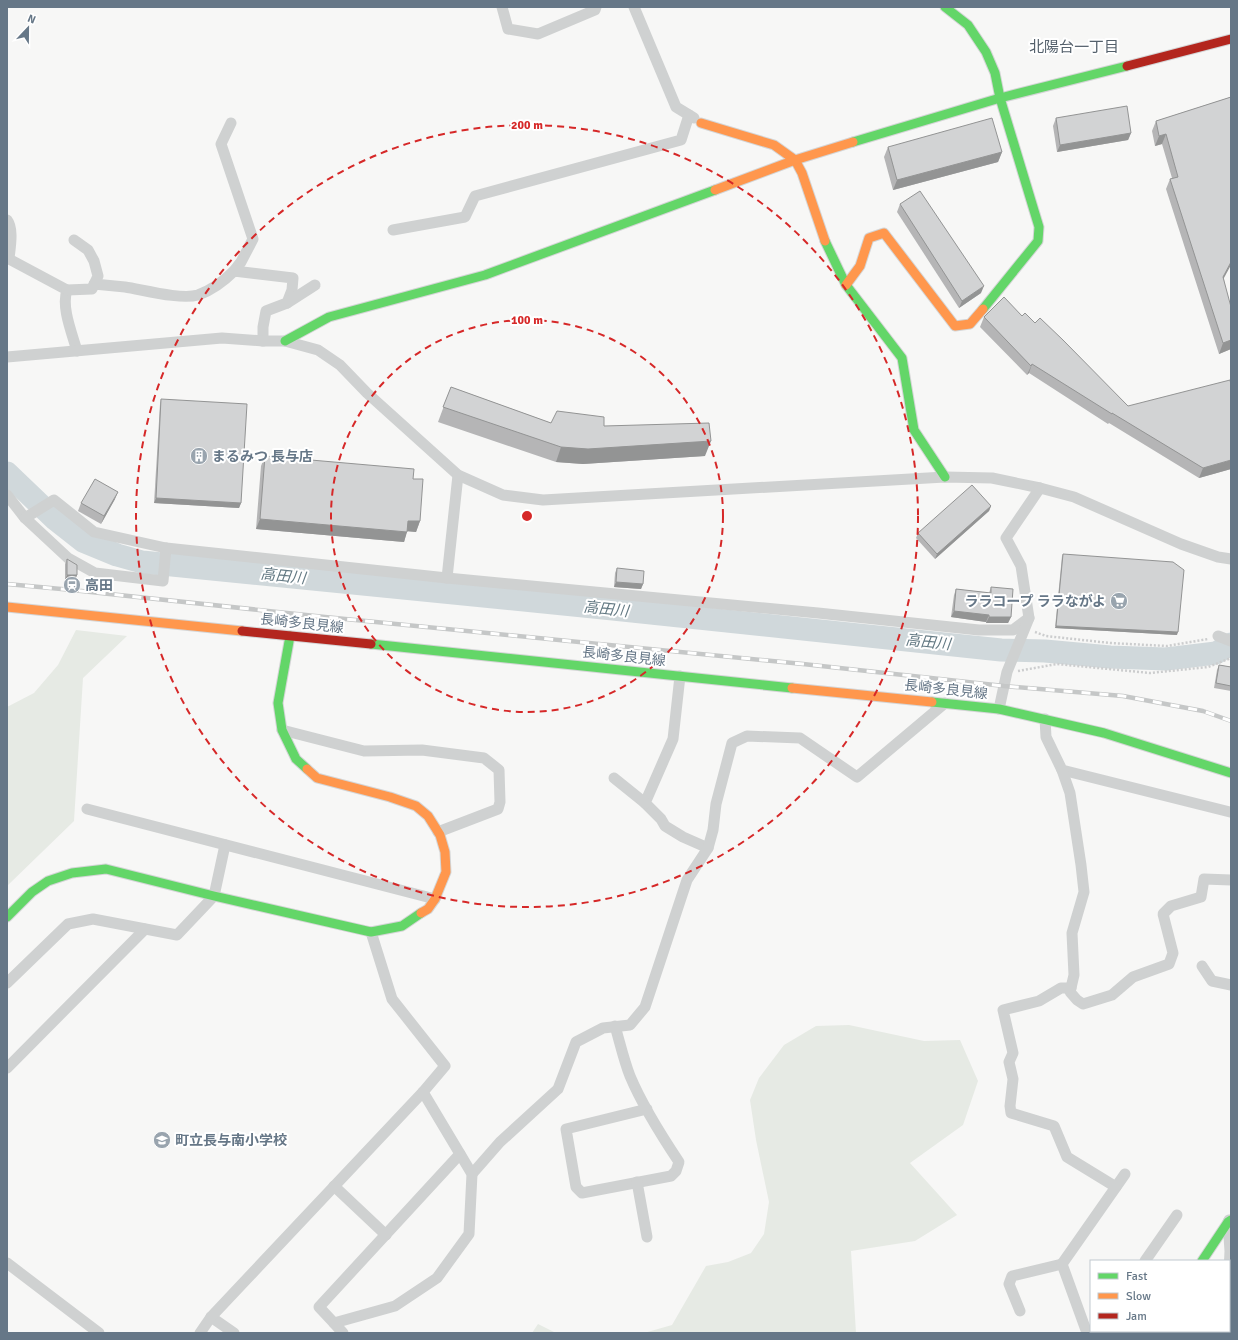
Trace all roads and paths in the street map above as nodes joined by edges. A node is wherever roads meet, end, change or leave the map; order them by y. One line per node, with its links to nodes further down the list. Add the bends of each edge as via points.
1 (502, 7): 2 (street, via 508,29 538,34 595,10)
2 (596, 7)
3 (634, 7): 7 (street, via 676,107)
4 (945, 7): 6 (street, via 968,25 986,52 995,73)
5 (1231, 38): 6 (street)
6 (1000, 98): 10 (street); 17 (street, via 1039,227 1038,241 970,324 955,326 884,233 869,238 860,266)
7 (689, 115): 9 (street); 12 (street, via 681,140 475,196 465,217)
8 (231, 123): 14 (street, via 221,144 253,239)
9 (701, 123): 10 (street, via 774,145)
10 (795, 160): 17 (street, via 802,173 823,238); 21 (street, via 485,275 330,317)
11 (7, 220): 18 (street, via 11,233 9,259)
12 (392, 230)
13 (74, 240): 15 (street, via 88,250 94,261 98,276)
14 (234, 271): 15 (street, via 226,280 197,295 174,296); 19 (street, via 293,278)
15 (94, 284): 18 (street, via 92,289)
16 (315, 285): 19 (street)
17 (846, 285): 25 (street, via 902,358 914,430)
18 (67, 290): 22 (street, via 64,297)
19 (287, 303): 20 (street, via 266,311)
20 (263, 341): 21 (street); 22 (street, via 222,338)
21 (285, 341): 24 (street, via 318,350 340,365 367,394)
22 (77, 351): 23 (street)
23 (7, 357)
24 (458, 475): 25 (street, via 503,495 543,500); 31 (street)
25 (945, 477): 26 (street, via 992,478)
26 (1040, 488): 30 (street, via 1074,497 1181,544); 33 (street, via 1006,538 1022,566)
27 (7, 495): 28 (street)
28 (25, 518): 29 (street, via 54,500 94,532); 29 (street, via 68,558 95,573 163,581)
29 (166, 548): 31 (street)
30 (1231, 559)
31 (447, 578): 33 (street, via 979,630 1013,630)
32 (7, 607): 35 (street, 長崎多良見線)
33 (1029, 618): 34 (street)
34 (1025, 630): 36 (path, via 1046,636 1167,646); 39 (street)
35 (290, 636): 40 (street, 長崎多良見線); 44 (street, via 278,703)
36 (1219, 636): 37 (street)
37 (1231, 641)
38 (1231, 658): 39 (path, via 1208,667 1150,673 1057,664 1020,671)
39 (1009, 669): 42 (street)
40 (680, 676): 41 (street, 長崎多良見線); 48 (street, via 673,739)
41 (945, 703): 42 (street, 長崎多良見線); 53 (street, via 857,777 800,738 747,736 732,743 716,804)
42 (999, 709): 43 (street, 長崎多良見線)
43 (1045, 719): 45 (street, via 1046,737); 46 (street, 長崎多良見線, via 1104,733)
44 (282, 730): 51 (street, via 296,759 318,778 416,806 428,816); 51 (street, via 364,751 422,750 484,758 499,770 498,809)
45 (1062, 770): 50 (street); 63 (street, via 1070,793 1084,892 1072,933 1074,975)
46 (1231, 773)
47 (614, 778): 48 (street)
48 (645, 803): 53 (street, via 662,819 665,826)
49 (87, 809): 52 (street)
50 (1230, 812)
51 (438, 832): 56 (street, via 445,852 446,872)
52 (225, 845): 55 (street); 56 (street)
53 (708, 848): 64 (street, via 687,880 645,1007 630,1025)
54 (1231, 880): 63 (street, via 1204,879 1201,897 1171,906 1163,914 1173,953 1169,964 1133,977 1112,995 1083,1004 1070,992)
55 (214, 896): 57 (street, via 106,870 89,870 55,878 40,885); 58 (street, via 177,935); 59 (street)
56 (435, 899): 59 (street, via 428,909 402,926)
57 (7, 917)
58 (145, 929): 61 (street, via 93,919 68,924); 65 (street)
59 (371, 932): 66 (street, via 392,999 445,1066)
60 (1202, 966): 62 (street, via 1212,981)
61 (7, 984)
62 (1231, 985)
63 (1071, 988): 73 (street, via 1061,988 1039,1001 1003,1010 1013,1053 1009,1062 1013,1079 1011,1113 1054,1126 1067,1157)
64 (615, 1026): 67 (street, via 630,1076); 69 (street, via 603,1028 576,1042 558,1089 500,1142)
65 (7, 1068)
66 (423, 1092): 68 (street); 72 (street)
67 (647, 1109): 71 (street, via 679,1162 671,1176); 71 (street, via 566,1129 576,1187 582,1193)
68 (460, 1154): 69 (street); 76 (street)
69 (472, 1174): 85 (street, via 469,1234 437,1278 396,1306)
70 (1125, 1174): 73 (street)
71 (637, 1182): 77 (street)
72 (334, 1186): 76 (street); 84 (street)
73 (1116, 1187): 82 (street)
74 (1177, 1215): 78 (street)
75 (1230, 1219): 79 (street); 80 (street)
76 (386, 1235): 85 (street, via 319,1307)
77 (647, 1237)
78 (1146, 1260)
79 (1203, 1260)
80 (1230, 1260)
81 (7, 1263): 86 (street)
82 (1062, 1264): 83 (street, via 1012,1276 1009,1284); 90 (street)
83 (1020, 1311)
84 (211, 1317): 87 (street); 88 (street)
85 (334, 1323): 89 (street)
86 (99, 1333)
87 (200, 1333)
88 (234, 1333)
89 (343, 1333)
90 (1086, 1333)

